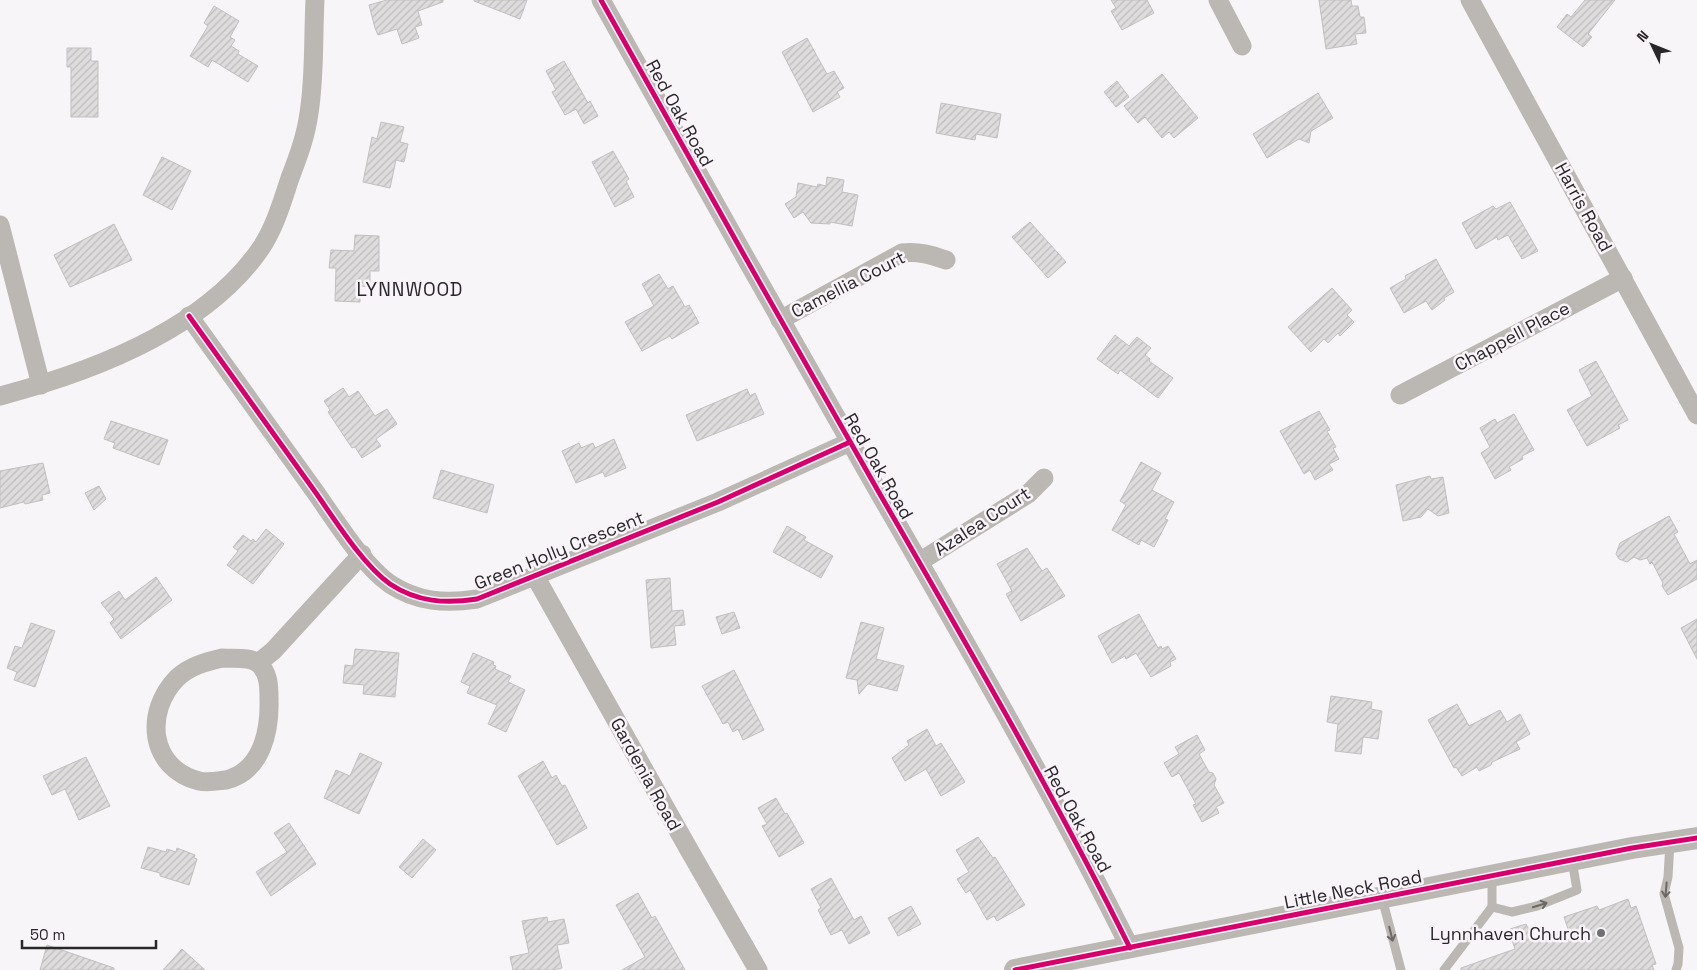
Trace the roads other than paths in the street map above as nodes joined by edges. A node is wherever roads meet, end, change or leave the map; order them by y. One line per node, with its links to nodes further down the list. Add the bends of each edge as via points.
1 (315, 0): 9 (street, via 309,113 302,146 276,220 240,275 218,296)
2 (601, 0): 10 (street, Red Oak Road)
3 (1218, 0): 5 (street)
4 (1470, 0): 8 (street, Harris Road)
5 (1242, 46)
6 (0, 225): 11 (street)
7 (946, 260): 10 (street, Camellia Court, via 920,252 902,253)
8 (1623, 278): 12 (street, Chappell Place); 14 (street, Harris Road)
9 (189, 316): 11 (street, via 108,360); 17 (street, Green Holly Crescent)
10 (780, 320): 15 (street, Red Oak Road)
11 (41, 384): 13 (street)
12 (1400, 395)
13 (0, 396)
14 (1697, 415)
15 (850, 442): 18 (street, Red Oak Road); 19 (street, Green Holly Crescent, via 718,502)
16 (1044, 478): 18 (street, Azalea Court, via 1028,494)
17 (362, 554): 19 (street, Green Holly Crescent, via 377,573 397,588 419,598 440,602 477,599); 20 (street, via 273,651)
18 (919, 562): 27 (street, Red Oak Road, via 1087,860)
19 (535, 576): 28 (street, Gardenia Road)
20 (258, 663): 20 (street, via 248,659 222,658 205,662 192,667 167,691 155,724 156,739 162,753 183,775 200,781 230,779 244,771 260,753 266,736 269,689 267,675)
21 (1697, 838): 22 (street, Little Neck Road)
22 (1670, 842): 23 (street, Little Neck Road); 32 (lane, one-way to 32, via 1664,894 1680,948)
23 (1572, 860): 24 (street, Little Neck Road); 26 (lane, one-way to 23, via 1512,912 1578,890)
24 (1492, 876): 25 (street, Little Neck Road); 26 (lane)
25 (1382, 898): 27 (street, Little Neck Road); 30 (lane, one-way to 30)
26 (1492, 907): 31 (lane)
27 (1130, 948): 29 (street, Little Neck Road)
28 (758, 970)
29 (1015, 970)
30 (1401, 970)
31 (1444, 970)
32 (1676, 970)

